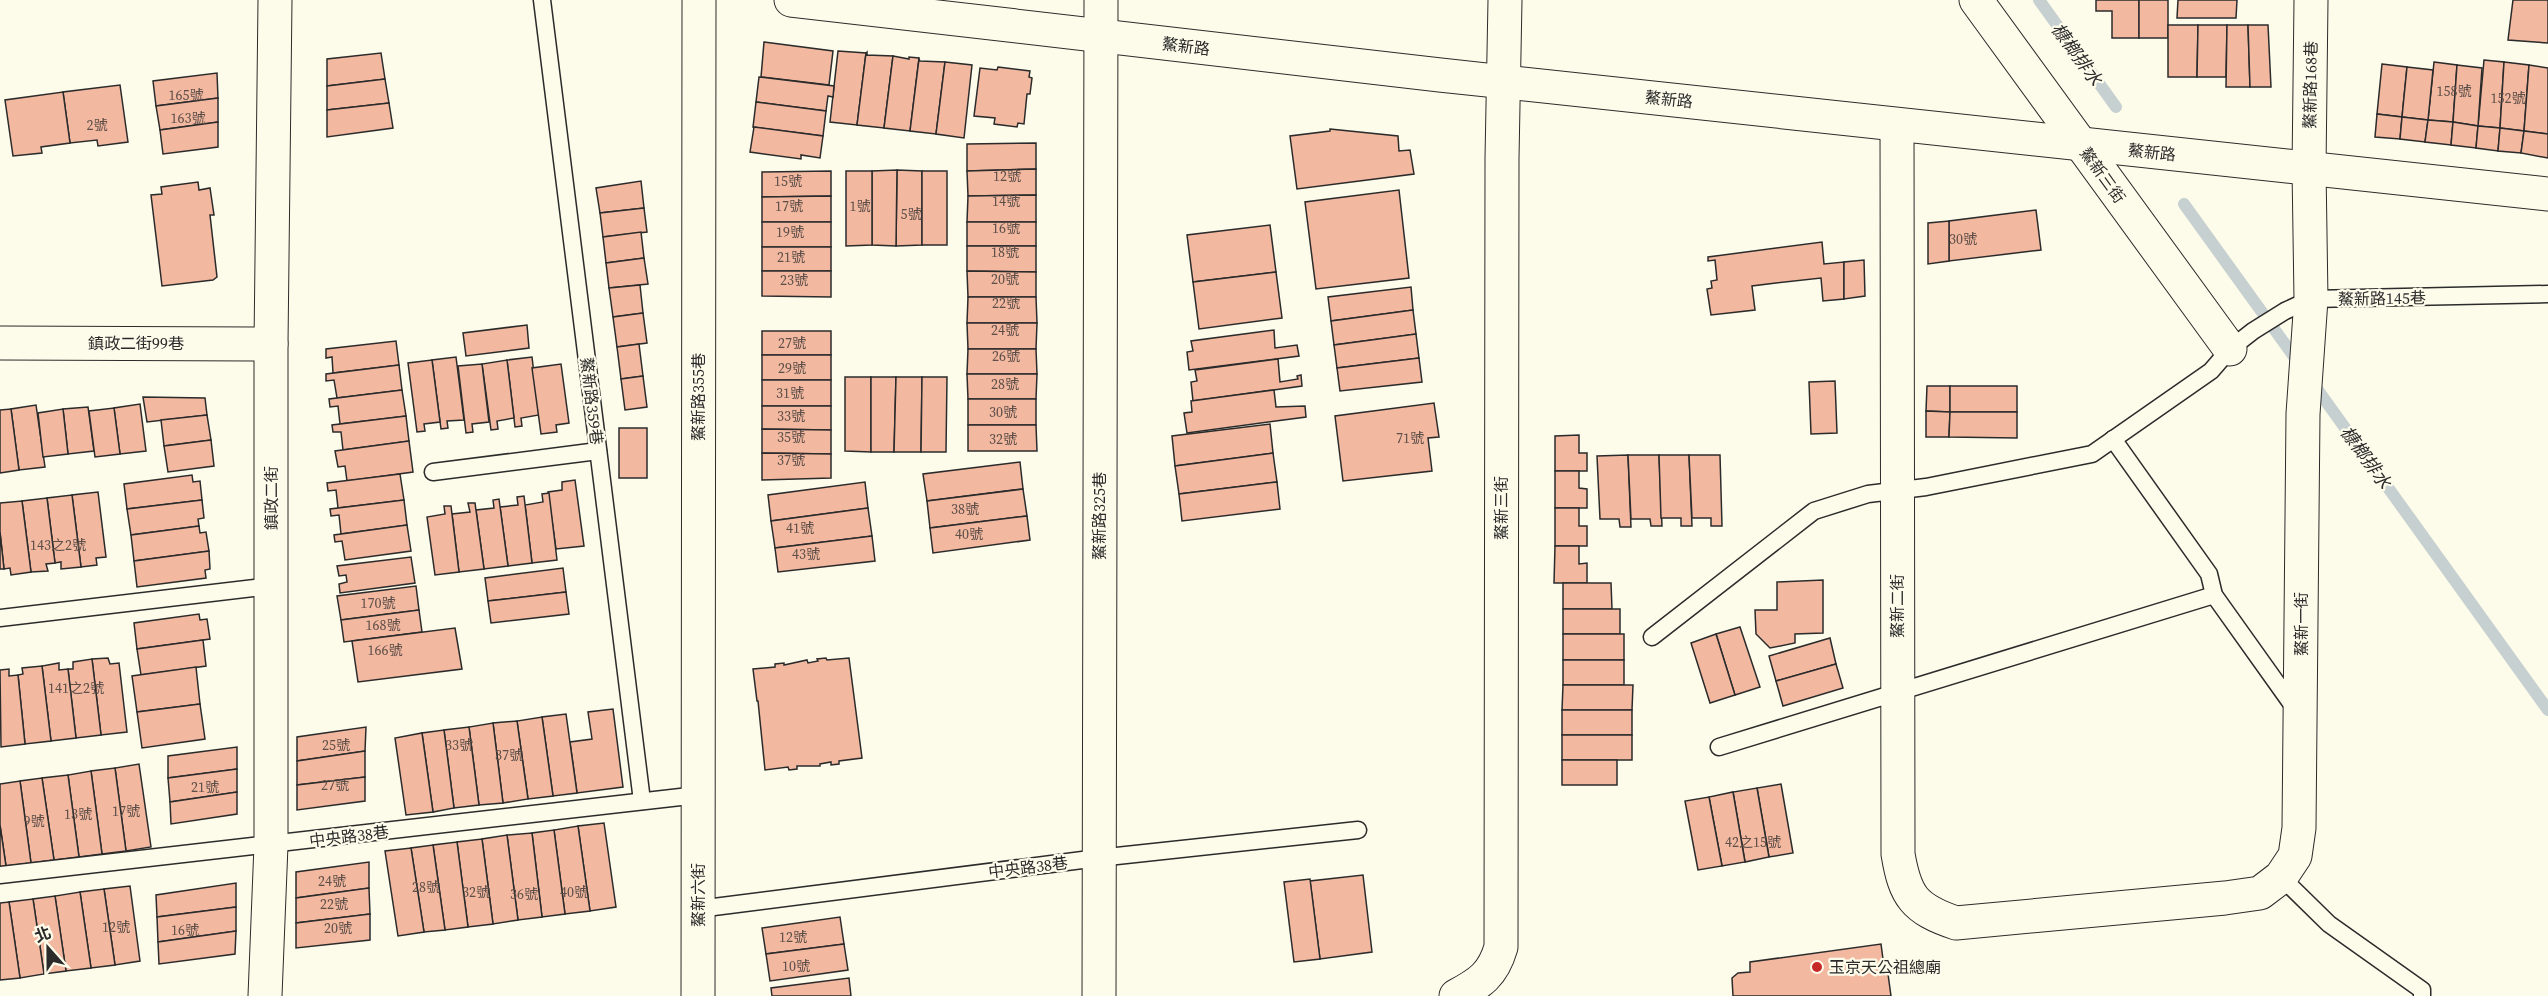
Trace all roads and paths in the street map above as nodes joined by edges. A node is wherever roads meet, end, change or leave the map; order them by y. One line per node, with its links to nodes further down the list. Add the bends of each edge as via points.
1 (276, 0): 19 (street, 鎮政二街)
2 (542, 0): 21 (lane, 鰲新路359巷)
3 (699, 0): 31 (street, 鰲新路355巷)
4 (791, 0): 9 (street, 鰲新路)
5 (1101, 0): 9 (street, 鰲新路325巷)
6 (1505, 0): 10 (street, 鰲新三街)
7 (1976, 0): 12 (street, 鰲新三街)
8 (2311, 0): 13 (street, 鰲新路168巷)
9 (1100, 36): 10 (street, 鰲新路); 35 (street, 鰲新路325巷)
10 (1503, 81): 11 (street, 鰲新路); 43 (street, 鰲新三街, via 1501,947 1481,983)
11 (1897, 125): 12 (street, 鰲新路); 23 (street, 鰲新二街)
12 (2080, 143): 13 (street, 鰲新路); 17 (street, 鰲新三街)
13 (2309, 170): 14 (street, 鰲新路); 16 (street, 鰲新一街)
14 (2548, 194)
15 (2548, 294): 16 (lane, 鰲新路145巷)
16 (2301, 313): 17 (lane); 29 (street, 鰲新一街)
17 (2241, 340): 20 (lane, via 2211,371)
18 (0, 343): 19 (street, 鎮政二街99巷)
19 (272, 344): 24 (street, 鎮政二街)
20 (2113, 439): 23 (lane, via 2092,454); 25 (lane, via 2209,574)
21 (598, 451): 22 (lane); 32 (lane, 鰲新路359巷)
22 (433, 472)
23 (1897, 491): 27 (lane, via 1868,494 1814,511); 28 (street, 鰲新二街)
24 (271, 586): 26 (lane); 34 (street, 鎮政二街)
25 (2214, 595): 28 (lane); 29 (lane)
26 (0, 618)
27 (1652, 637)
28 (1897, 694): 30 (lane); 39 (street, 鰲新二街, via 1898,854 1903,882 1912,898 1932,915 1956,922)
29 (2300, 717): 37 (street, 鰲新一街, via 2299,828 2295,856)
30 (1719, 747)
31 (698, 795): 32 (lane, 中央路38巷); 38 (street, 鰲新六街)
32 (642, 801): 34 (lane, 中央路38巷)
33 (1358, 830): 35 (lane, 中央路38巷)
34 (271, 845): 36 (lane, 中央路38巷); 40 (street, 鎮政二街)
35 (1098, 858): 38 (lane, 中央路38巷); 42 (street, 鰲新路325巷)
36 (0, 874)
37 (2281, 877): 39 (street, 鰲新一街, via 2260,893); 44 (lane, via 2329,924 2422,990)
38 (698, 909): 41 (street, 鰲新六街)
39 (2090, 910)
40 (265, 996)
41 (698, 996)
42 (1099, 996)
43 (1456, 996)
44 (2422, 996)

